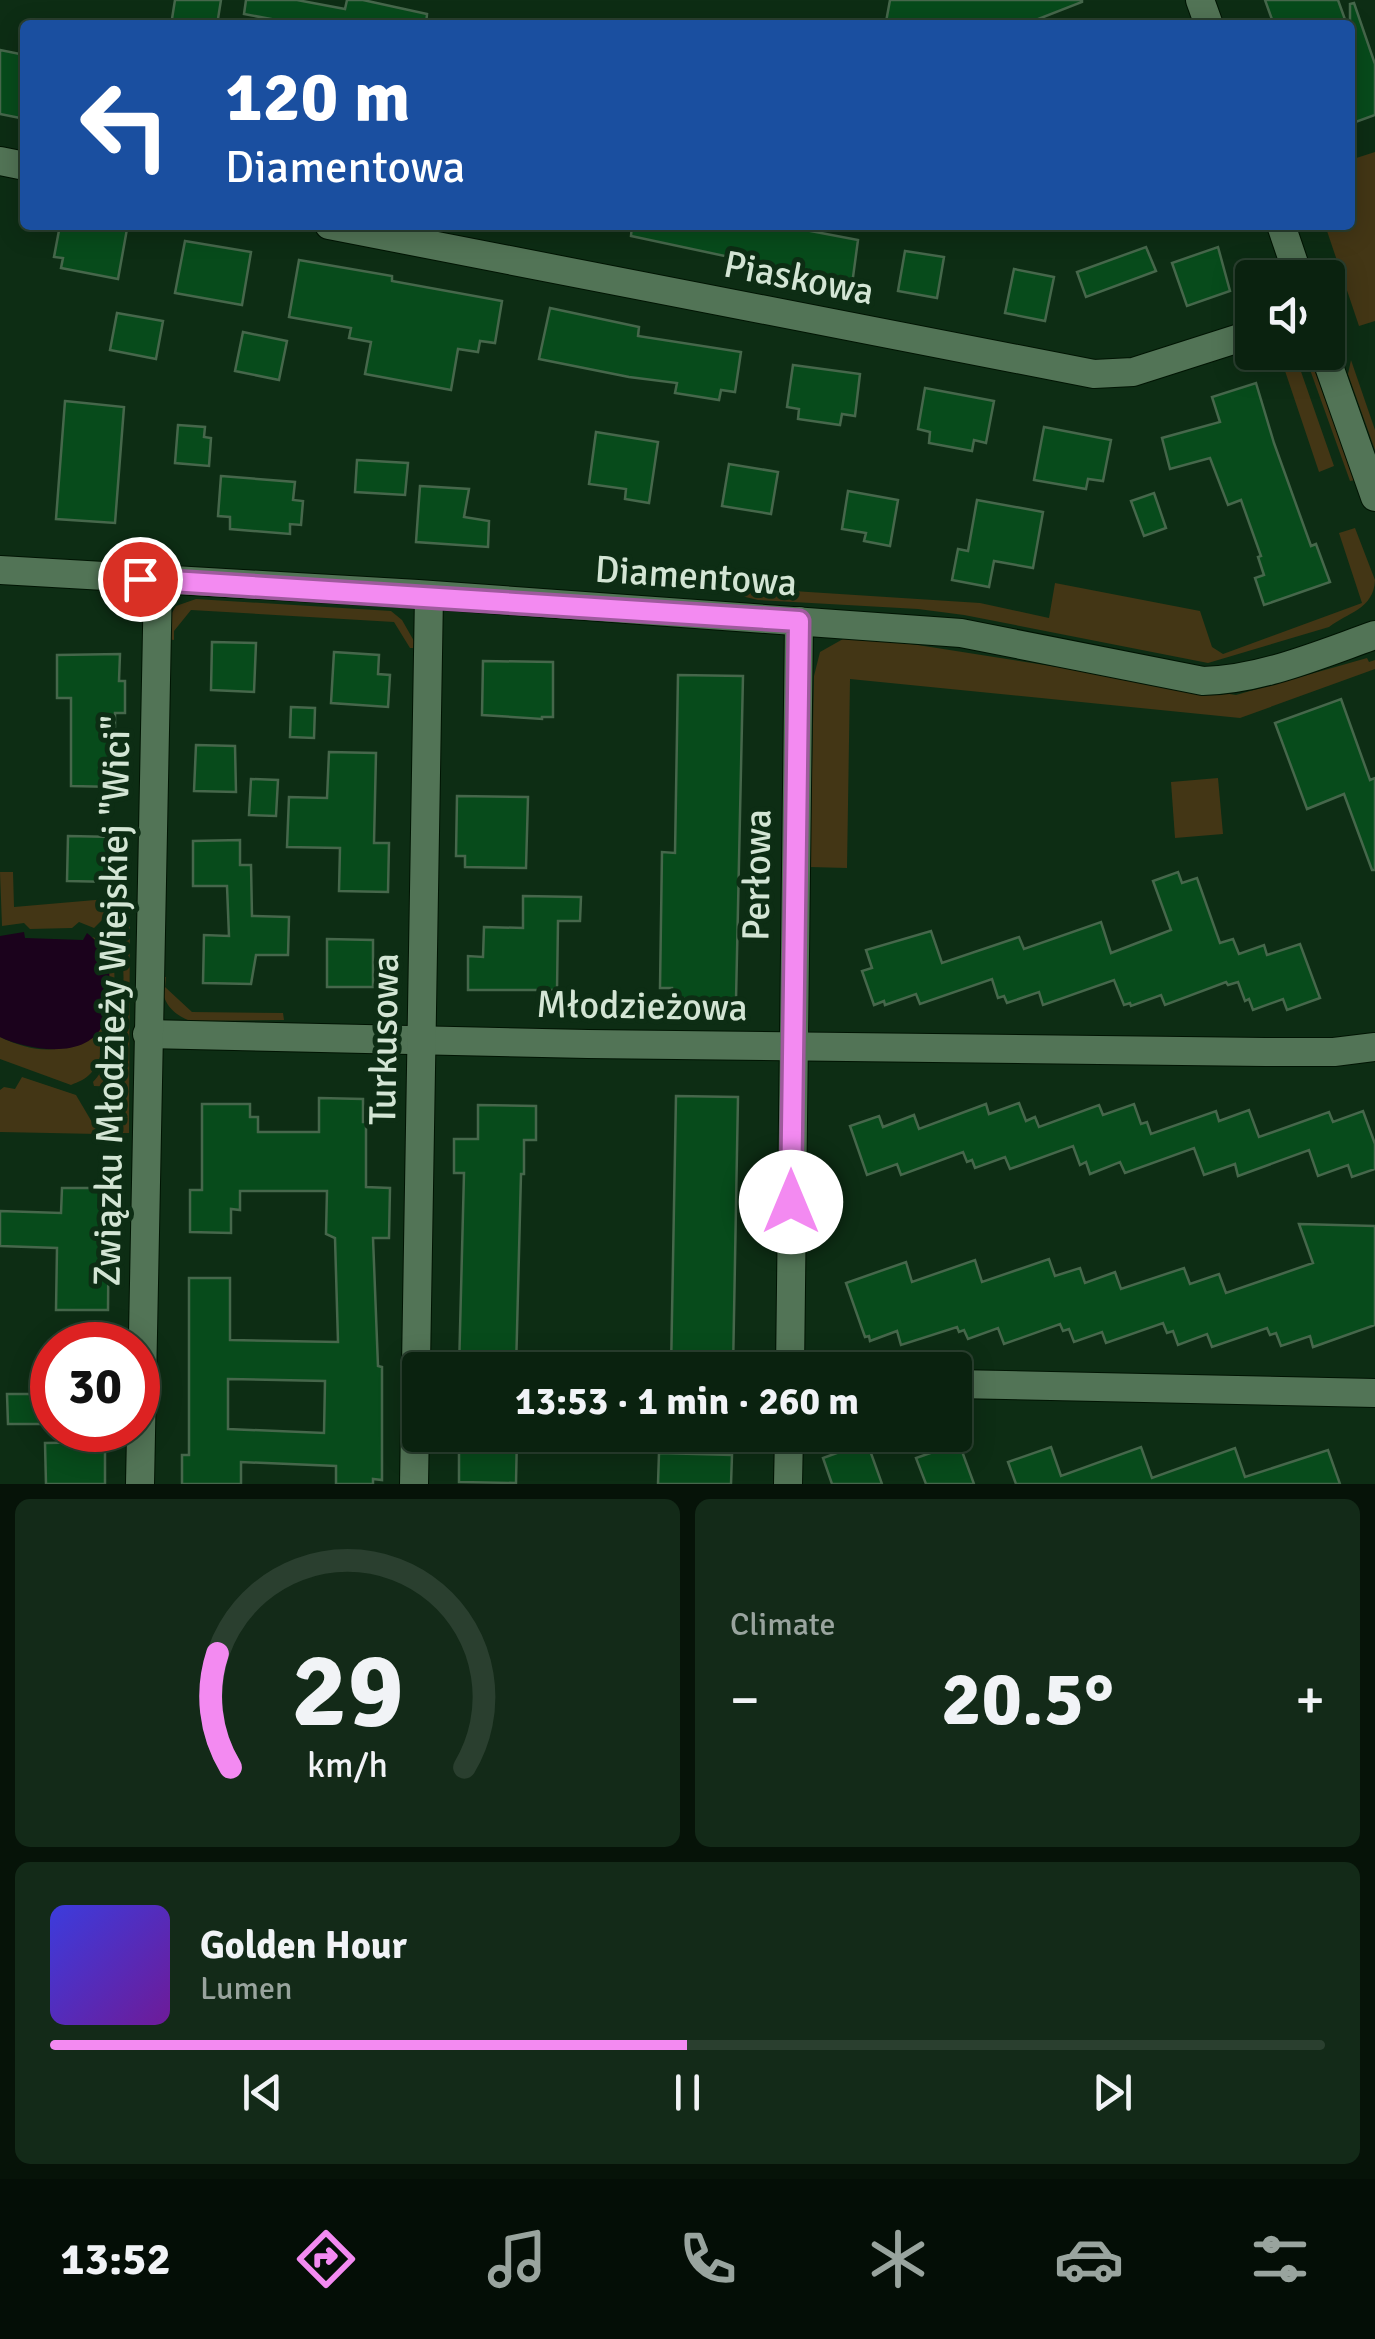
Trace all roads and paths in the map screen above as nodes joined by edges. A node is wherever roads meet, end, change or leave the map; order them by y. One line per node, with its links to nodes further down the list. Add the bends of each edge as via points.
1 (355, 230): 4 (street, Piaskowa, via 1094,374 1146,368)
2 (1282, 230): 3 (street)
3 (1293, 260)
4 (1235, 339)
5 (1330, 370): 6 (street)
6 (1375, 497)
7 (0, 570): 8 (street, Diamentowa)
8 (158, 580): 9 (street, Diamentowa); 12 (street, Związku Młodzieży Wiejskiej "Wici")
9 (429, 595): 10 (street, Diamentowa); 13 (street, Turkusowa)
10 (799, 621): 11 (street, Diamentowa, via 961,632 1203,681 1264,672); 14 (street, Perłowa)
11 (1375, 634)
12 (147, 1034): 13 (street, Młodzieżowa); 20 (street, Związku Młodzieży Wiejskiej "Wici")
13 (420, 1039): 14 (street, Młodzieżowa); 21 (street, Turkusowa)
14 (791, 1044): 15 (street, Młodzieżowa, via 1334,1052); 16 (street, Perłowa)
15 (1375, 1046)
16 (790, 1352)
17 (972, 1384): 18 (street)
18 (1375, 1393)
19 (789, 1452): 22 (street)
20 (140, 1484)
21 (414, 1484)
22 (788, 1484)

